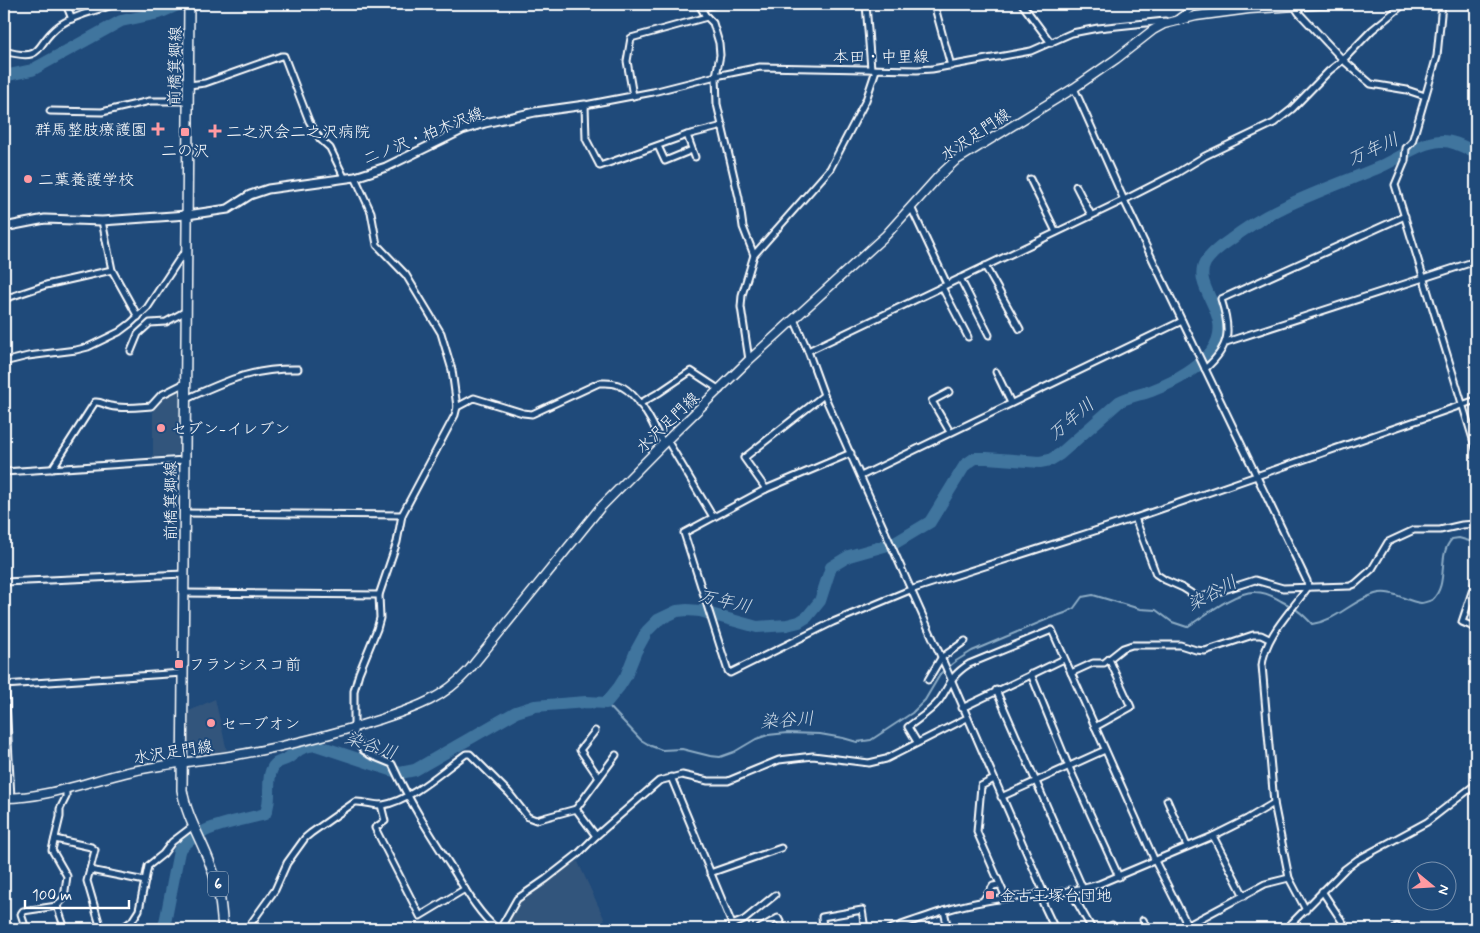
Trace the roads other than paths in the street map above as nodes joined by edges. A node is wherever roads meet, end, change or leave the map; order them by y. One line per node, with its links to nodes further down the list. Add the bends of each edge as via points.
1 (66, 4): 15 (street)
2 (115, 4): 15 (street)
3 (716, 4): 13 (street)
4 (866, 4): 21 (street)
5 (934, 4): 20 (street)
6 (1022, 4): 17 (street)
7 (1198, 4): 16 (street)
8 (1329, 4): 11 (main road, 水沢足門線)
9 (1404, 4): 19 (street)
10 (1442, 4): 26 (street, via 1437,56)
11 (1293, 5): 16 (main road, 水沢足門線); 19 (street)
12 (192, 6): 23 (main road, 前橋箕郷線 / 6)
13 (700, 6): 14 (street)
14 (707, 17): 22 (street, via 713,23 719,43); 25 (street, via 631,38 627,61)
15 (72, 19): 18 (street, via 50,34 34,54 24,56)
16 (1175, 20): 17 (street, 本田・中里線, via 1098,28 1072,33); 24 (main road, 水沢足門線, via 1154,30)
17 (1051, 43): 20 (street, 本田・中里線, via 1011,56)
18 (4, 51)
19 (1343, 60): 26 (street, via 1370,84); 39 (street, via 1282,118)
20 (951, 66): 21 (street, 本田・中里線)
21 (874, 70): 22 (street, 本田・中里線, via 770,67); 48 (street, via 866,100 830,169)
22 (716, 76): 25 (street, 本田・中里線); 30 (street)
23 (189, 85): 27 (main road, 前橋箕郷線 / 6); 36 (street, via 205,83 284,56 309,121 330,148)
24 (1074, 88): 39 (street); 40 (main road, 水沢足門線, via 956,161)
25 (633, 96): 28 (street, 本田・中里線)
26 (1425, 96): 43 (street, via 1395,185)
27 (188, 101): 29 (street, via 150,101 102,112); 41 (main road, 前橋箕郷線 / 6)
28 (585, 106): 32 (street, via 586,139 600,166); 35 (street, 二ノ沢・柏木沢線, via 485,122 386,167)
29 (50, 111)
30 (723, 126): 31 (street); 48 (street, via 743,227)
31 (687, 135): 32 (street); 33 (street)
32 (658, 146): 33 (street, via 665,161)
33 (692, 150): 34 (street)
34 (695, 157)
35 (354, 176): 36 (street, 二ノ沢・柏木沢線); 82 (street, via 371,212 377,245 406,275 440,333 452,370)
36 (344, 177): 41 (street, 二ノ沢・柏木沢線, via 268,189 250,195 228,209)
37 (1030, 179): 46 (street)
38 (1076, 186): 42 (street)
39 (1124, 200): 42 (street); 59 (street)
40 (911, 208): 54 (street); 58 (main road, 水沢足門線, via 886,236)
41 (187, 215): 44 (street, 二ノ沢・柏木沢線); 47 (main road, 前橋箕郷線 / 6)
42 (1091, 216): 46 (street)
43 (1405, 216): 53 (street); 65 (street, via 1221,299 1228,323)
44 (102, 221): 45 (street, 二ノ沢・柏木沢線, via 45,219); 51 (street)
45 (4, 227)
46 (1056, 232): 50 (street)
47 (187, 252): 56 (main road, 前橋箕郷線 / 6); 57 (street)
48 (754, 255): 68 (street, via 741,307)
49 (1476, 261): 53 (street)
50 (985, 266): 52 (street); 61 (street)
51 (112, 270): 55 (street, via 46,285); 57 (street)
52 (960, 278): 54 (street); 63 (street)
53 (1424, 278): 65 (street); 81 (street)
54 (944, 286): 64 (street); 67 (street)
55 (4, 299)
56 (186, 311): 62 (street, via 166,322 150,323); 73 (main road, 前橋箕郷線 / 6)
57 (138, 317): 60 (street)
58 (794, 319): 67 (street); 68 (main road, 水沢足門線)
59 (1182, 321): 71 (street); 79 (street)
60 (130, 324): 62 (street); 69 (street, via 88,347)
61 (1020, 328)
62 (140, 333): 66 (street)
63 (989, 335)
64 (968, 337)
65 (1226, 342): 71 (street)
66 (131, 351)
67 (808, 351): 76 (street)
68 (749, 360): 74 (main road, 水沢足門線)
69 (4, 362)
70 (298, 369): 77 (street, via 244,375)
71 (1205, 369): 91 (street)
72 (996, 372): 79 (street)
73 (186, 382): 77 (main road, 前橋箕郷線 / 6); 88 (street, via 161,395 151,406 120,407 95,402)
74 (720, 390): 80 (street, via 691,371); 84 (main road, 水沢足門線)
75 (949, 392): 83 (street, via 932,401)
76 (824, 395): 86 (street); 92 (street, via 744,458)
77 (186, 399): 87 (main road, 前橋箕郷線 / 6)
78 (1476, 400): 81 (street)
79 (1011, 403): 83 (street)
80 (639, 404): 82 (street, via 620,385 599,383 532,414 474,398); 84 (street, via 652,422 656,435)
81 (1463, 405): 85 (street); 91 (street)
82 (457, 407): 94 (street)
83 (950, 432): 90 (street)
84 (665, 441): 95 (street); 122 (main road, 水沢足門線, via 594,515 459,681 430,702)
85 (1476, 449)
86 (851, 453): 90 (street); 92 (street)
87 (185, 460): 88 (street); 93 (main road, 前橋箕郷線 / 6)
88 (52, 469): 89 (street)
89 (4, 472)
90 (861, 476): 102 (street)
91 (1258, 477): 96 (street); 101 (street)
92 (766, 490): 95 (street)
93 (185, 513): 94 (street); 98 (main road, 前橋箕郷線 / 6)
94 (402, 515): 104 (street, via 397,542)
95 (713, 517): 102 (street, via 684,533 730,673 833,622)
96 (1135, 518): 101 (street, via 1156,574 1196,597 1202,598 1255,580 1283,588); 102 (street)
97 (1476, 524): 101 (street, via 1440,530 1414,530 1388,542 1372,569 1355,584)
98 (184, 574): 100 (street); 103 (main road, 前橋箕郷線 / 6)
99 (1476, 580): 105 (street, via 1462,622)
100 (4, 582)
101 (1308, 588): 106 (street)
102 (910, 590): 108 (street)
103 (184, 593): 104 (street); 112 (main road, 前橋箕郷線 / 6)
104 (379, 594): 122 (street, via 380,618 354,691)
105 (1476, 628)
106 (1269, 639): 110 (street, via 1253,635 1205,651 1180,645 1132,645); 139 (street, via 1262,664)
107 (965, 641): 108 (street)
108 (941, 658): 115 (street); 116 (street)
109 (1064, 659): 113 (street); 114 (street); 115 (street, via 1052,630 969,664)
110 (1109, 659): 113 (street); 121 (street, via 1131,707)
111 (4, 662): 117 (street)
112 (183, 673): 117 (street); 127 (main road, 前橋箕郷線 / 6)
113 (1070, 673): 121 (street)
114 (1031, 674): 118 (street); 128 (street)
115 (950, 676): 119 (street); 124 (street, via 932,709 908,727)
116 (928, 680)
117 (5, 685): 137 (street)
118 (996, 690): 119 (street); 132 (street)
119 (962, 708): 120 (street)
120 (968, 718): 124 (street); 131 (street)
121 (1095, 727): 125 (street)
122 (353, 728): 127 (main road, 水沢足門線, via 234,756); 135 (street, via 363,750 392,764)
123 (595, 731): 130 (street, via 580,750)
124 (918, 742): 129 (street, via 877,762 813,756 779,760 728,781 708,781 682,775)
125 (1105, 750): 128 (street); 148 (street)
126 (616, 755): 130 (street)
127 (182, 763): 134 (main road, 水沢足門線, via 133,771); 142 (main road, 前橋箕郷線 / 6, via 184,804)
128 (1070, 767): 132 (street); 151 (street)
129 (671, 777): 143 (street, via 659,781); 150 (street)
130 (599, 778): 141 (street)
131 (994, 779): 136 (street); 154 (street, via 981,786 977,832)
132 (1036, 781): 136 (street); 156 (street)
133 (1476, 784): 158 (street, via 1427,822 1357,860)
134 (66, 789): 137 (main road, 水沢足門線, via 38,796); 145 (street)
135 (407, 797): 140 (street); 141 (street, via 470,754 528,817 536,820); 155 (street)
136 (1001, 797): 159 (street)
137 (7, 798)
138 (1167, 800): 146 (street)
139 (1274, 803): 144 (street); 152 (street)
140 (381, 805): 155 (street, via 385,821 375,828 420,916); 177 (street, via 356,802 311,833 287,863 274,890)
141 (576, 809): 143 (street)
142 (194, 828): 153 (street, via 172,842 148,866); 176 (main road, 前橋箕郷線 / 6, via 218,885)
143 (596, 836): 178 (street, via 578,854 517,898)
144 (1213, 836): 146 (street); 162 (street)
145 (55, 839): 149 (street, via 95,850); 165 (street, via 52,850 67,876 64,898)
146 (1187, 846): 148 (street)
147 (781, 848): 150 (street)
148 (1155, 861): 151 (street); 170 (street)
149 (90, 870): 153 (street); 174 (street, via 87,881)
150 (710, 873): 171 (street)
151 (1119, 877): 156 (street)
152 (1289, 878): 162 (street, via 1265,884); 167 (street)
153 (146, 881): 175 (street, via 139,910)
154 (999, 885): 163 (street); 164 (street, via 993,886)
155 (465, 889): 178 (street, via 486,920)
156 (1083, 889): 157 (street)
157 (1070, 890): 159 (street); 186 (street)
158 (1322, 891): 167 (street); 191 (street)
159 (1044, 893): 160 (street)
160 (1038, 894): 163 (street); 185 (street)
161 (775, 895): 171 (street)
162 (1244, 896): 170 (street)
163 (1006, 898): 164 (street)
164 (983, 901): 166 (street)
165 (57, 906): 172 (street, via 23,911); 173 (street)
166 (944, 910): 183 (street); 184 (street)
167 (1306, 910): 190 (street)
168 (1143, 920): 188 (street)
169 (1112, 925): 187 (street)
170 (1188, 926): 189 (street)
171 (733, 927)
172 (26, 929)
173 (65, 929)
174 (101, 929)
175 (121, 929)
176 (223, 929)
177 (247, 929)
178 (499, 929)
179 (759, 929): 180 (street, via 778,918)
180 (784, 929)
181 (823, 929): 182 (street, via 822,917 862,910)
182 (864, 929)
183 (890, 929)
184 (948, 929)
185 (1055, 929)
186 (1092, 929)
187 (1103, 929)
188 (1148, 929)
189 (1181, 929)
190 (1286, 929)
191 (1347, 929)
192 (1395, 929): 193 (street)
193 (1400, 929)

